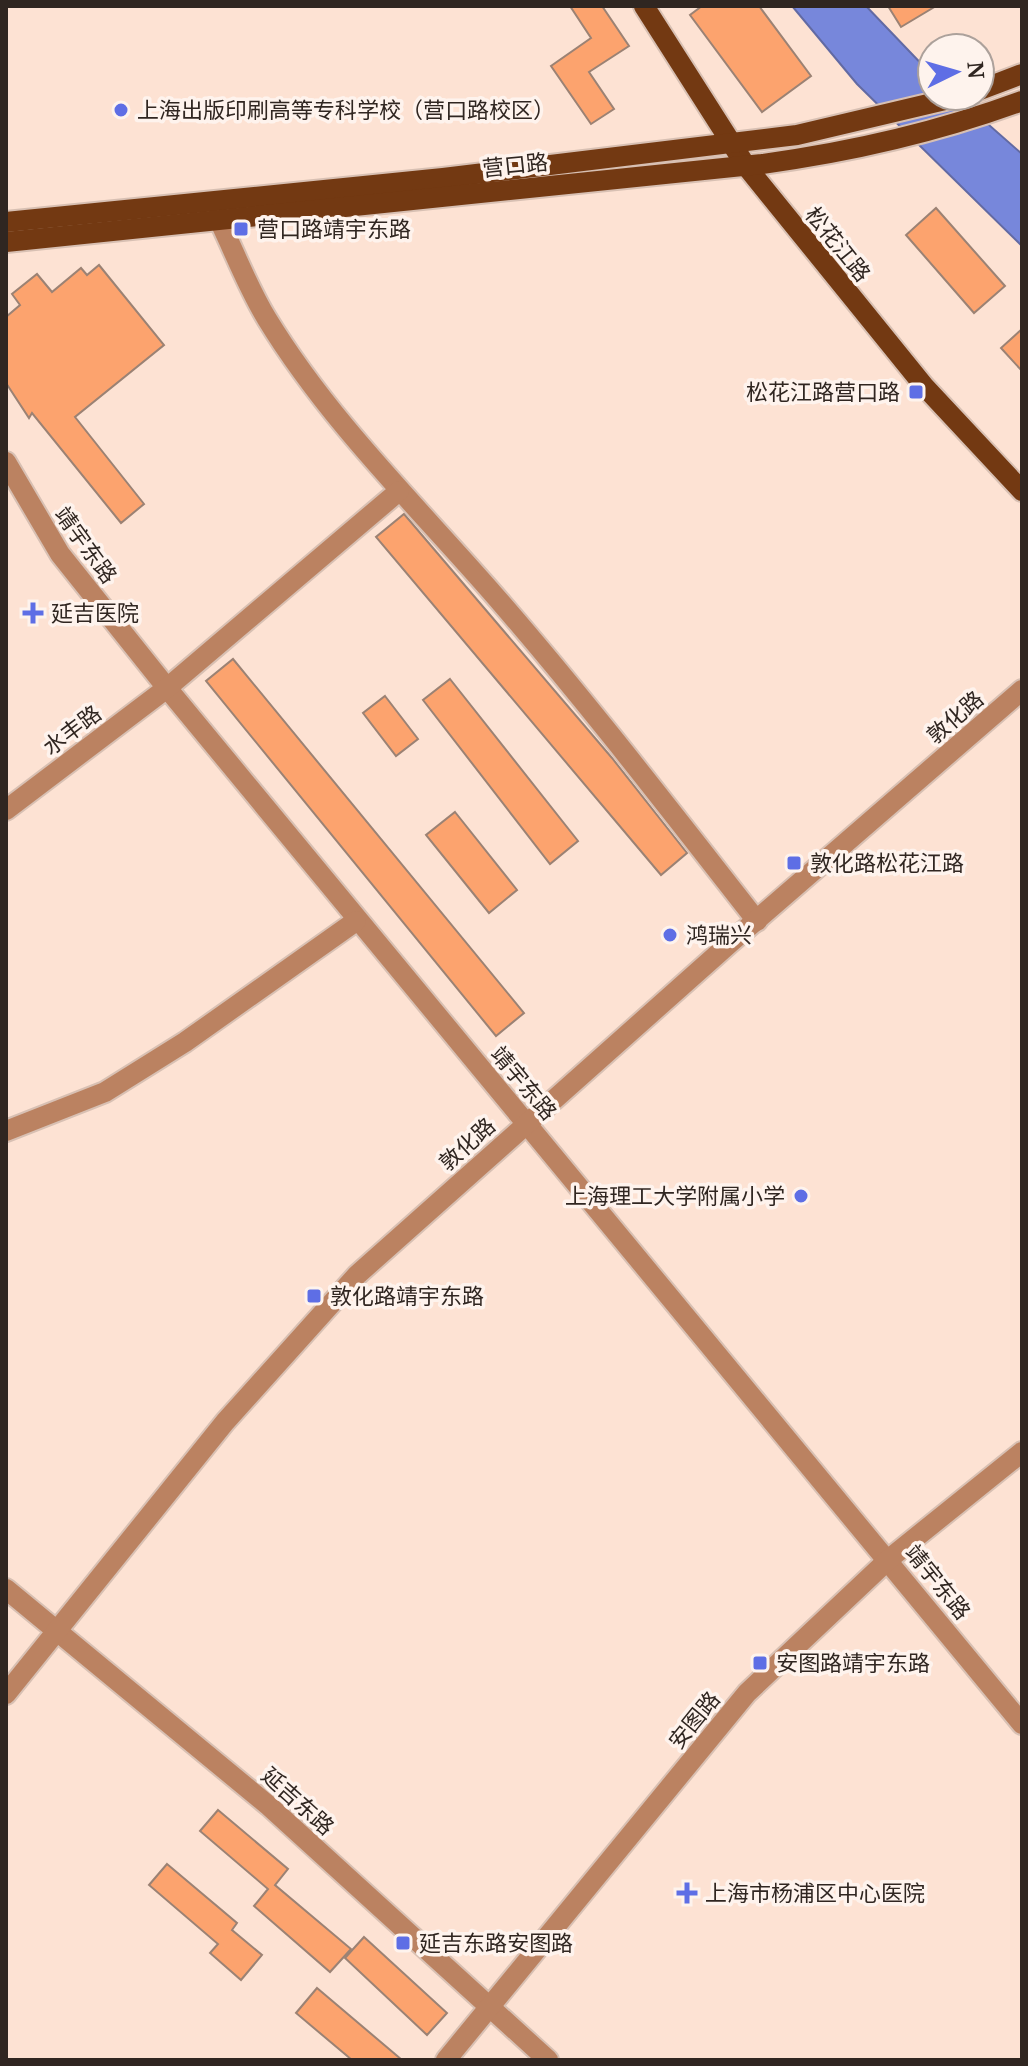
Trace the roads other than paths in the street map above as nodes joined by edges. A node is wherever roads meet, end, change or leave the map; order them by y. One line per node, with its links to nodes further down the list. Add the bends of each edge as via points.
1 (644, 6): 6 (main road, 松花江路)
2 (1022, 74): 3 (main road)
3 (996, 84)
4 (1022, 101): 7 (main road, 营口路, via 851,151)
5 (916, 108): 6 (main road, 营口路, via 797,135)
6 (728, 141): 7 (main road, 松花江路); 9 (main road, 营口路, via 443,178)
7 (746, 166): 8 (main road, 营口路); 13 (main road, 松花江路, via 924,386)
8 (219, 220): 10 (main road, 营口路); 12 (street, via 266,317)
9 (6, 222)
10 (6, 242)
11 (6, 462): 14 (street, 靖宇东路, via 60,554)
12 (399, 491): 14 (street, 水丰路); 18 (street, via 501,603)
13 (1022, 491)
14 (167, 688): 16 (street, 水丰路); 17 (street, 靖宇东路)
15 (1022, 690): 18 (street, 敦化路)
16 (6, 810)
17 (356, 921): 19 (street, 靖宇东路); 20 (street, via 105,1092)
18 (757, 921): 19 (street, 敦化路)
19 (526, 1123): 22 (street, 靖宇东路); 24 (street, 敦化路, via 325,1307)
20 (6, 1131)
21 (1022, 1452): 22 (street, 安图路)
22 (889, 1559): 26 (street, 靖宇东路); 27 (street, 安图路, via 747,1693)
23 (6, 1589): 24 (street, 延吉东路)
24 (56, 1631): 25 (street, 敦化路); 27 (street, 延吉东路, via 269,1806)
25 (6, 1694)
26 (1022, 1724)
27 (488, 2006): 28 (street, 安图路); 29 (street, 延吉东路)
28 (446, 2060)
29 (548, 2060)

